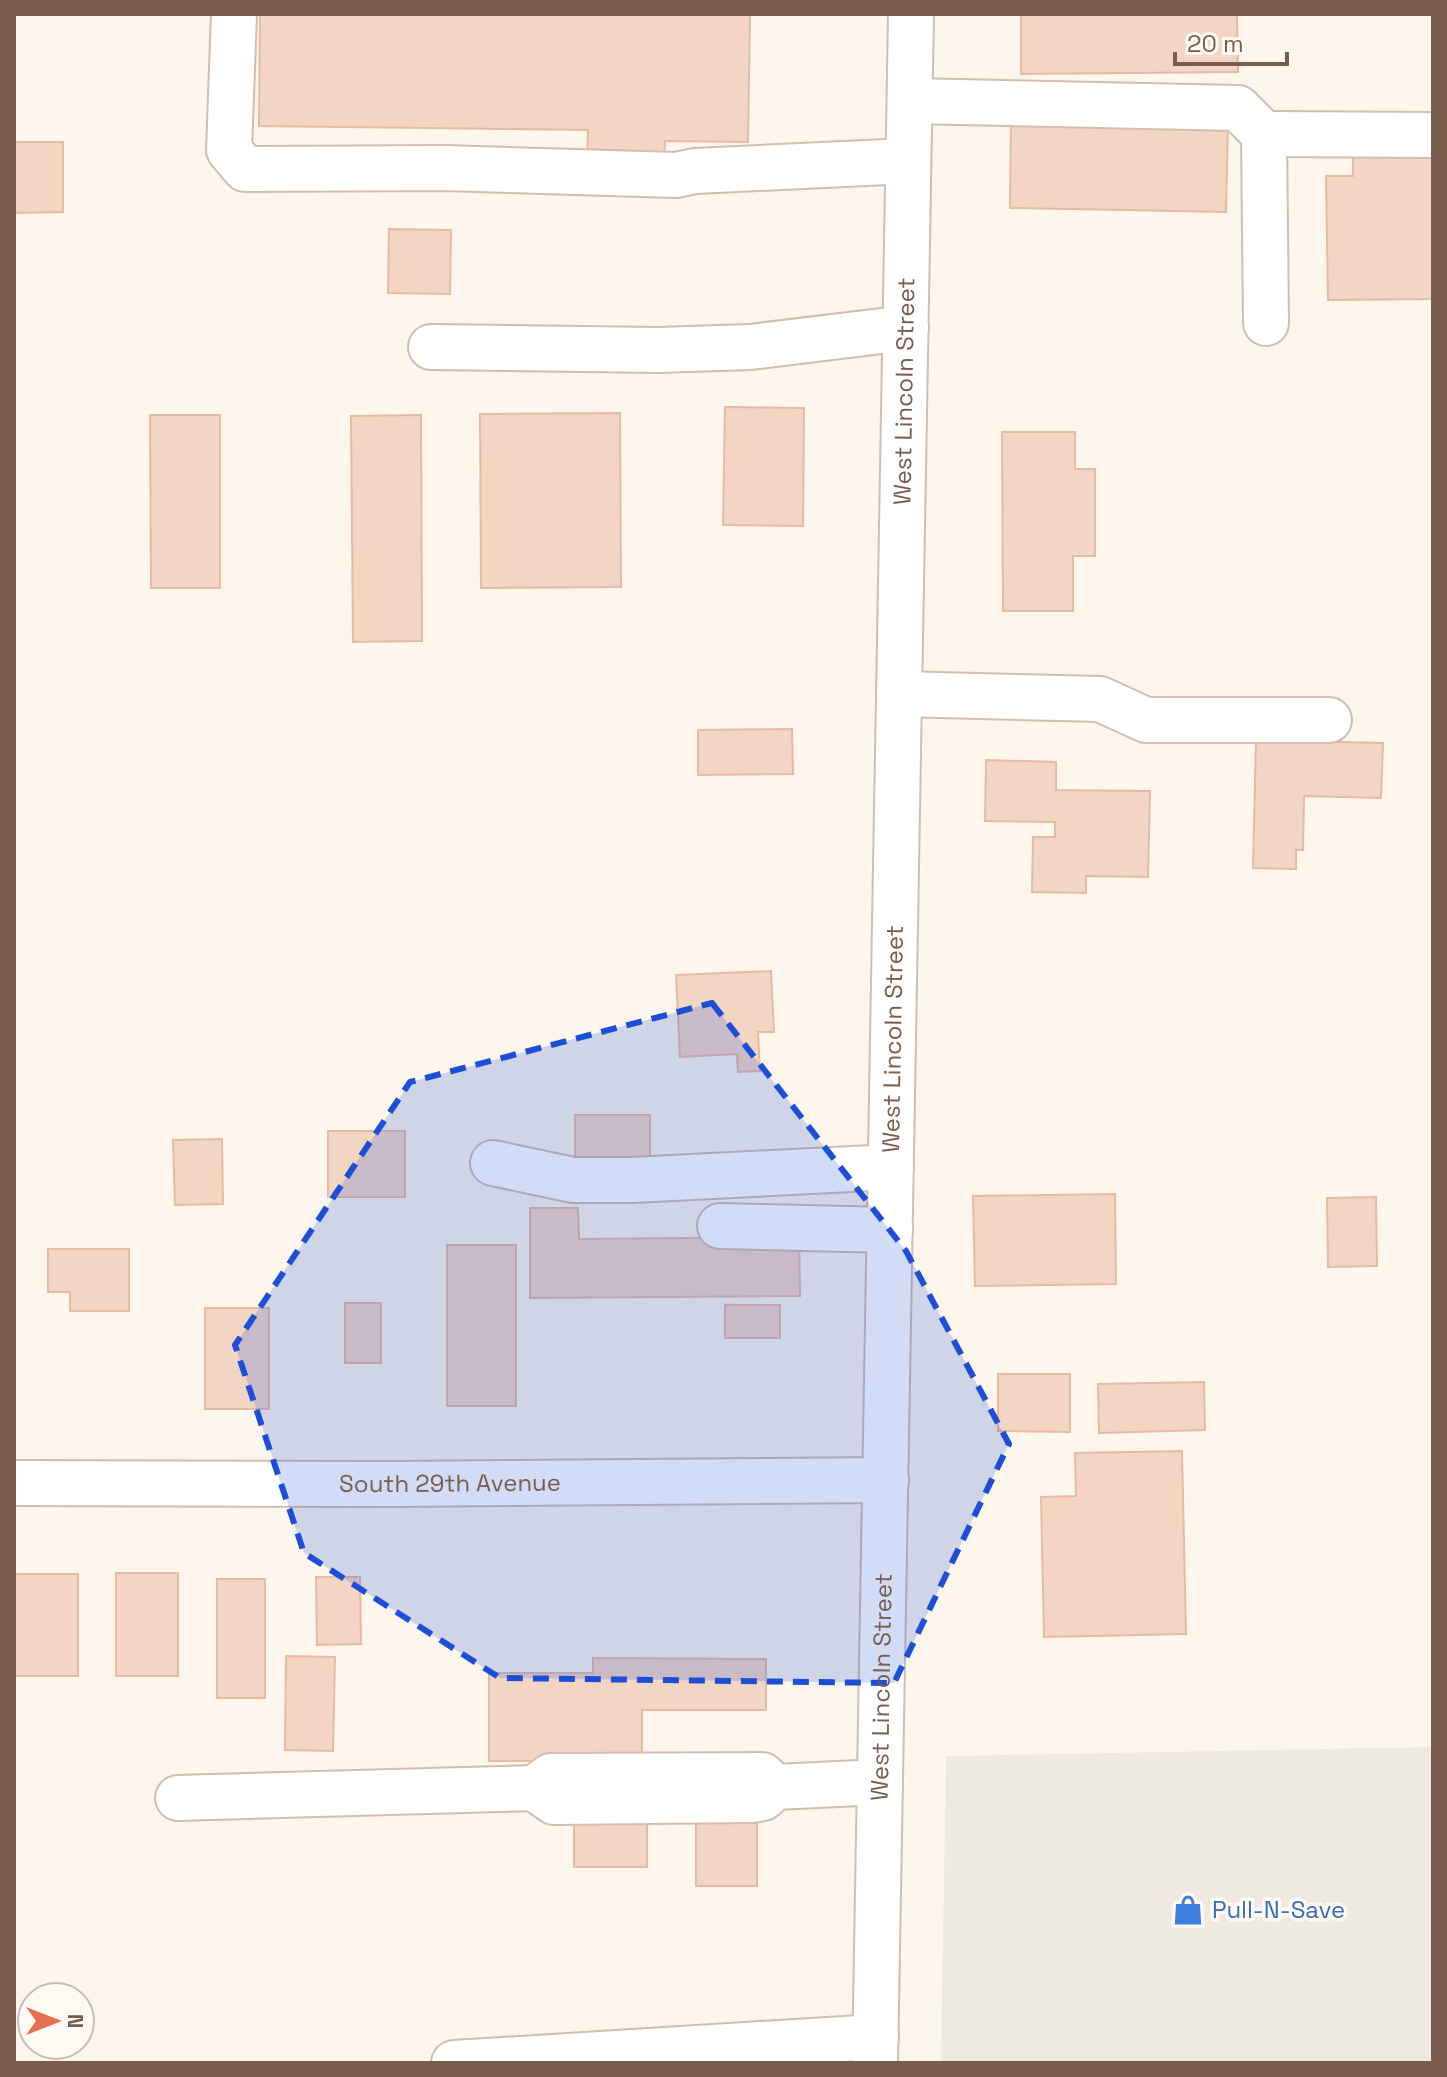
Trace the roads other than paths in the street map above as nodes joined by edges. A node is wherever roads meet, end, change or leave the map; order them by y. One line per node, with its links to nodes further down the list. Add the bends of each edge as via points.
1 (234, 14): 6 (street, via 229,150 245,169 676,175)
2 (911, 14): 3 (street, West Lincoln Street)
3 (910, 101): 4 (street, via 1238,108); 6 (street, West Lincoln Street)
4 (1264, 134): 5 (street); 7 (street)
5 (1433, 135)
6 (908, 161): 8 (street, West Lincoln Street)
7 (1266, 323)
8 (906, 328): 9 (street, via 750,347); 10 (street, West Lincoln Street)
9 (431, 347)
10 (900, 694): 11 (street, via 1100,699 1146,720); 13 (street, West Lincoln Street)
11 (1329, 720)
12 (493, 1163): 13 (street, via 573,1180)
13 (891, 1167): 15 (street, West Lincoln Street)
14 (720, 1226): 15 (street)
15 (890, 1230): 16 (street, West Lincoln Street)
16 (886, 1480): 17 (street, South 29th Avenue); 18 (street, West Lincoln Street)
17 (14, 1483)
18 (880, 1782): 19 (street, via 775,1787 762,1775 551,1776 534,1788); 20 (street, West Lincoln Street)
19 (178, 1798)
20 (876, 2050): 21 (street)
21 (454, 2063)

